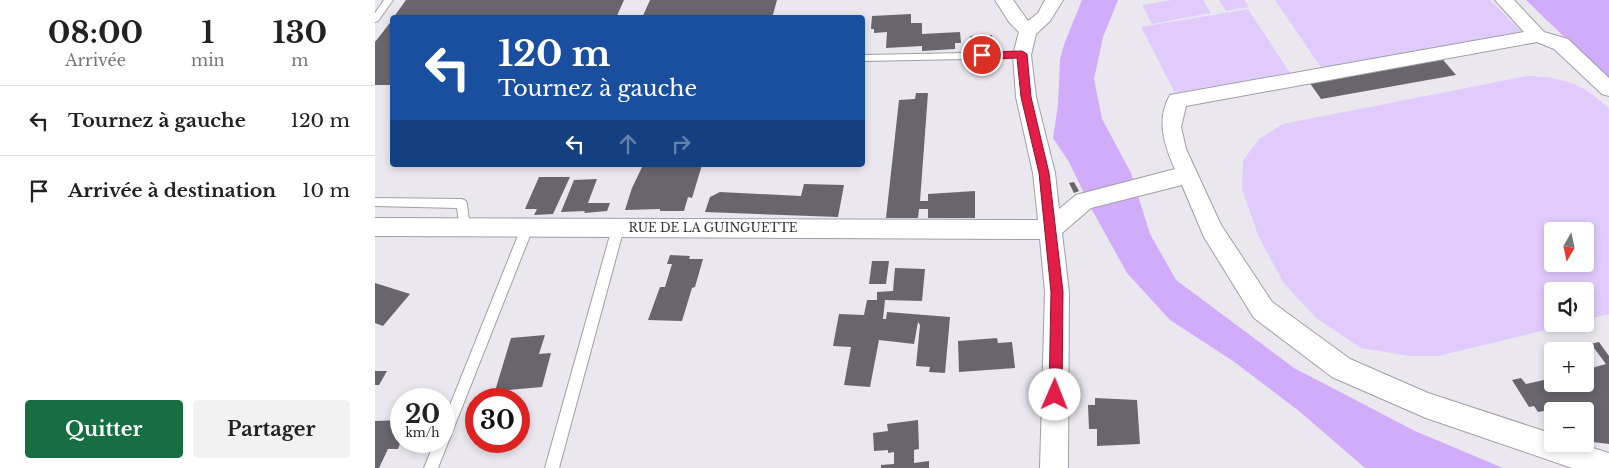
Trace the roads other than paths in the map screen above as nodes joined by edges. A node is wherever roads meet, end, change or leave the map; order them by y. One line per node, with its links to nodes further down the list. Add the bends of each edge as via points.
1 (389, 0): 5 (lane)
2 (1004, 0): 6 (street)
3 (1054, 0): 6 (street, via 1044,17)
4 (1505, 0): 7 (street)
5 (375, 19)
6 (1028, 31): 8 (street)
7 (1538, 36): 10 (street, via 1561,44); 11 (street, via 1177,100 1171,127 1176,149)
8 (1022, 54): 9 (lane); 17 (street, via 1026,97 1044,173)
9 (865, 58)
10 (1609, 89)
11 (1188, 175): 17 (street, via 1084,201); 20 (street, via 1212,230 1263,310 1341,368 1426,405)
12 (375, 202): 14 (lane, via 462,204)
13 (375, 227): 14 (street, RUE DE LA GUINGUETTE)
14 (464, 228): 15 (street, RUE DE LA GUINGUETTE)
15 (527, 228): 16 (street, RUE DE LA GUINGUETTE); 18 (lane)
16 (618, 228): 17 (street, RUE DE LA GUINGUETTE); 22 (lane)
17 (1050, 230): 23 (street, via 1057,292)
18 (455, 408)
19 (437, 453): 21 (lane)
20 (1609, 467)
21 (431, 468)
22 (552, 468)
23 (1054, 468)

